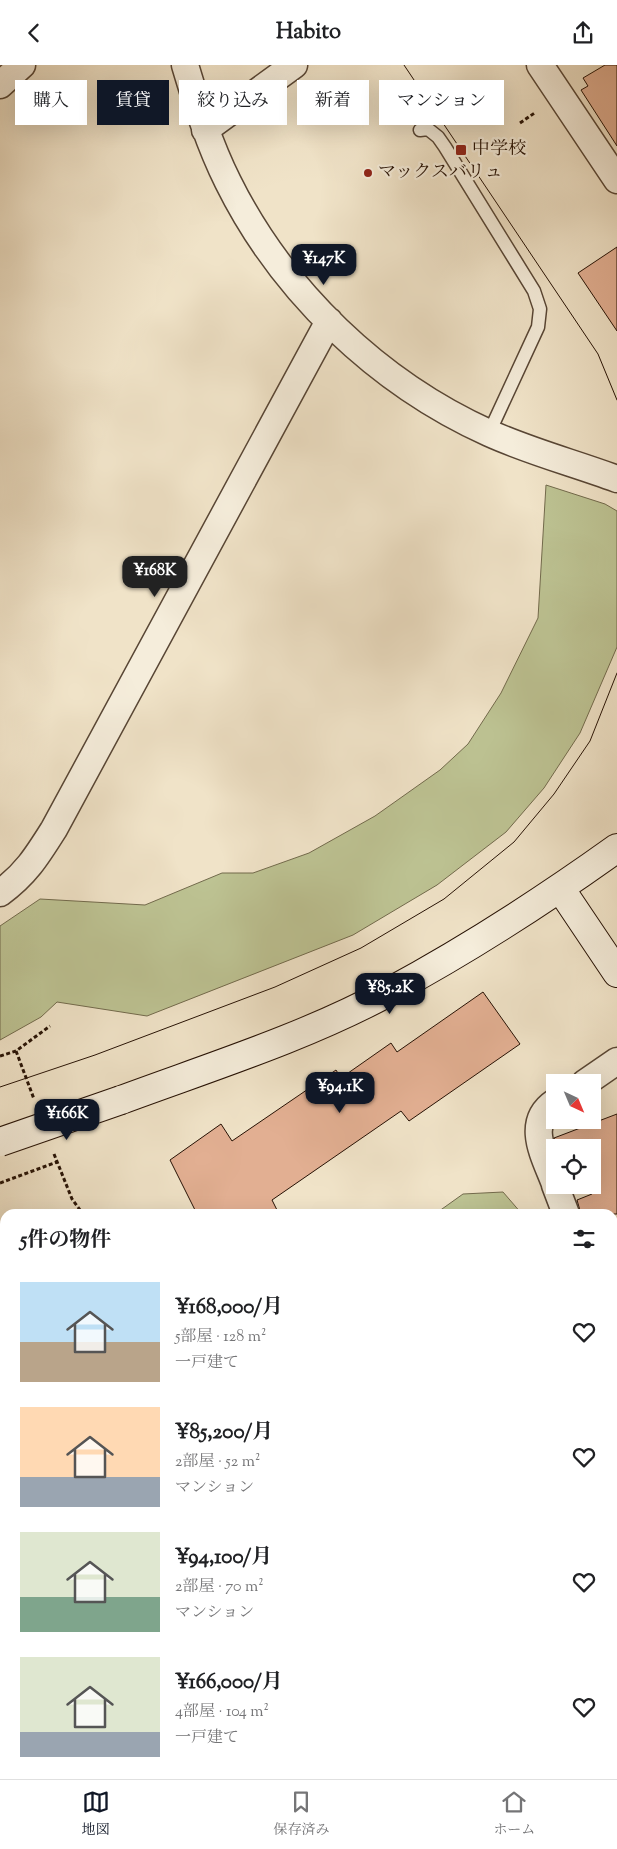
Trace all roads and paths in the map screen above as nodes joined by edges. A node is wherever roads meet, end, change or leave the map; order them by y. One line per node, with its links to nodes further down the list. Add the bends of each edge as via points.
1 (22, 65): 5 (street)
2 (185, 65): 6 (street)
3 (294, 65): 6 (street)
4 (552, 69): 8 (street)
5 (0, 85)
6 (205, 130): 9 (street, via 228,182 257,234 290,279)
7 (420, 130): 10 (lane, via 428,129 445,147 534,291 540,309 538,327)
8 (617, 181)
9 (329, 321): 10 (street, via 367,357 408,387); 14 (street, via 54,829 34,862)
10 (489, 433): 11 (street, via 528,450)
11 (617, 479)
12 (617, 848): 13 (street)
13 (560, 887): 15 (street); 21 (street, bridge, via 469,947 386,994 296,1036)
14 (0, 893)
15 (617, 973)
16 (50, 1026): 17 (path, via 16,1051)
17 (0, 1056)
18 (617, 1061): 19 (street)
19 (598, 1074)
20 (546, 1108): 22 (street, via 537,1133)
21 (0, 1142)
22 (546, 1159)
23 (57, 1162): 24 (path)
24 (0, 1183)
25 (558, 1194): 26 (street)
26 (564, 1209)

